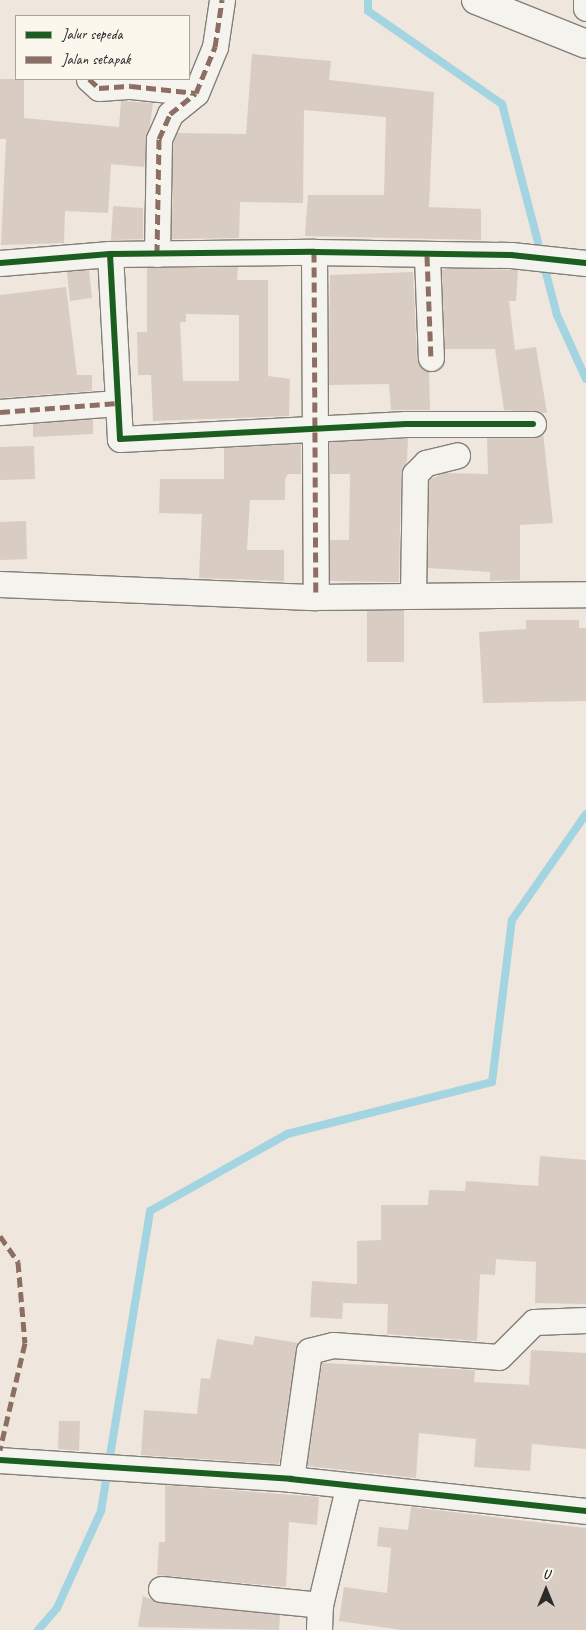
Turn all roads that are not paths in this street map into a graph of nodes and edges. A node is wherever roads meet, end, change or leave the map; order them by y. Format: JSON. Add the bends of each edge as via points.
{"nodes":[{"id":1,"x":222,"y":0,"type":"edge"},
{"id":2,"x":476,"y":0,"type":"edge"},
{"id":3,"x":586,"y":0,"type":"edge"},
{"id":4,"x":586,"y":8,"type":"edge"},
{"id":5,"x":586,"y":44,"type":"edge"},
{"id":6,"x":91,"y":80,"type":"edge"},
{"id":7,"x":196,"y":92,"type":"junction"},
{"id":8,"x":314,"y":252,"type":"junction"},
{"id":9,"x":110,"y":254,"type":"junction"},
{"id":10,"x":157,"y":254,"type":"junction"},
{"id":11,"x":427,"y":256,"type":"junction"},
{"id":12,"x":0,"y":263,"type":"edge"},
{"id":13,"x":586,"y":263,"type":"edge"},
{"id":14,"x":431,"y":358,"type":"dead end"},
{"id":15,"x":118,"y":402,"type":"junction"},
{"id":16,"x":0,"y":412,"type":"edge"},
{"id":17,"x":533,"y":424,"type":"dead end"},
{"id":18,"x":316,"y":430,"type":"junction"},
{"id":19,"x":457,"y":455,"type":"dead end"},
{"id":20,"x":0,"y":584,"type":"edge"},
{"id":21,"x":586,"y":594,"type":"edge"},
{"id":22,"x":413,"y":595,"type":"junction"},
{"id":23,"x":316,"y":597,"type":"junction"},
{"id":24,"x":586,"y":1320,"type":"edge"},
{"id":25,"x":0,"y":1460,"type":"edge"},
{"id":26,"x":291,"y":1479,"type":"junction"},
{"id":27,"x":348,"y":1488,"type":"junction"},
{"id":28,"x":586,"y":1511,"type":"edge"},
{"id":29,"x":161,"y":1589,"type":"dead end"},
{"id":30,"x":320,"y":1605,"type":"junction"},
{"id":31,"x":319,"y":1630,"type":"edge"}],
"edges":[{"from":1,"to":7,"type":"street","via":[[215,47]]},
{"from":2,"to":5,"type":"main road"},
{"from":3,"to":4,"type":"street"},
{"from":6,"to":7,"type":"street","via":[[99,88],[132,86]]},
{"from":7,"to":10,"type":"street","via":[[170,114],[159,140]]},
{"from":8,"to":10,"type":"street"},
{"from":8,"to":11,"type":"street"},
{"from":8,"to":18,"type":"street"},
{"from":9,"to":10,"type":"street"},
{"from":9,"to":12,"type":"street"},
{"from":9,"to":15,"type":"street"},
{"from":11,"to":13,"type":"street","via":[[511,255]]},
{"from":11,"to":14,"type":"street"},
{"from":15,"to":16,"type":"street"},
{"from":15,"to":18,"type":"street","via":[[120,439]]},
{"from":17,"to":18,"type":"street"},
{"from":18,"to":23,"type":"street"},
{"from":19,"to":22,"type":"street","via":[[426,463],[415,474]]},
{"from":20,"to":23,"type":"street"},
{"from":21,"to":22,"type":"street"},
{"from":22,"to":23,"type":"street"},
{"from":24,"to":26,"type":"street","via":[[534,1322],[499,1358],[333,1345],[309,1351]]},
{"from":25,"to":26,"type":"street"},
{"from":26,"to":27,"type":"street"},
{"from":27,"to":28,"type":"street"},
{"from":27,"to":30,"type":"street"},
{"from":29,"to":30,"type":"street"},
{"from":30,"to":31,"type":"street"}]}
